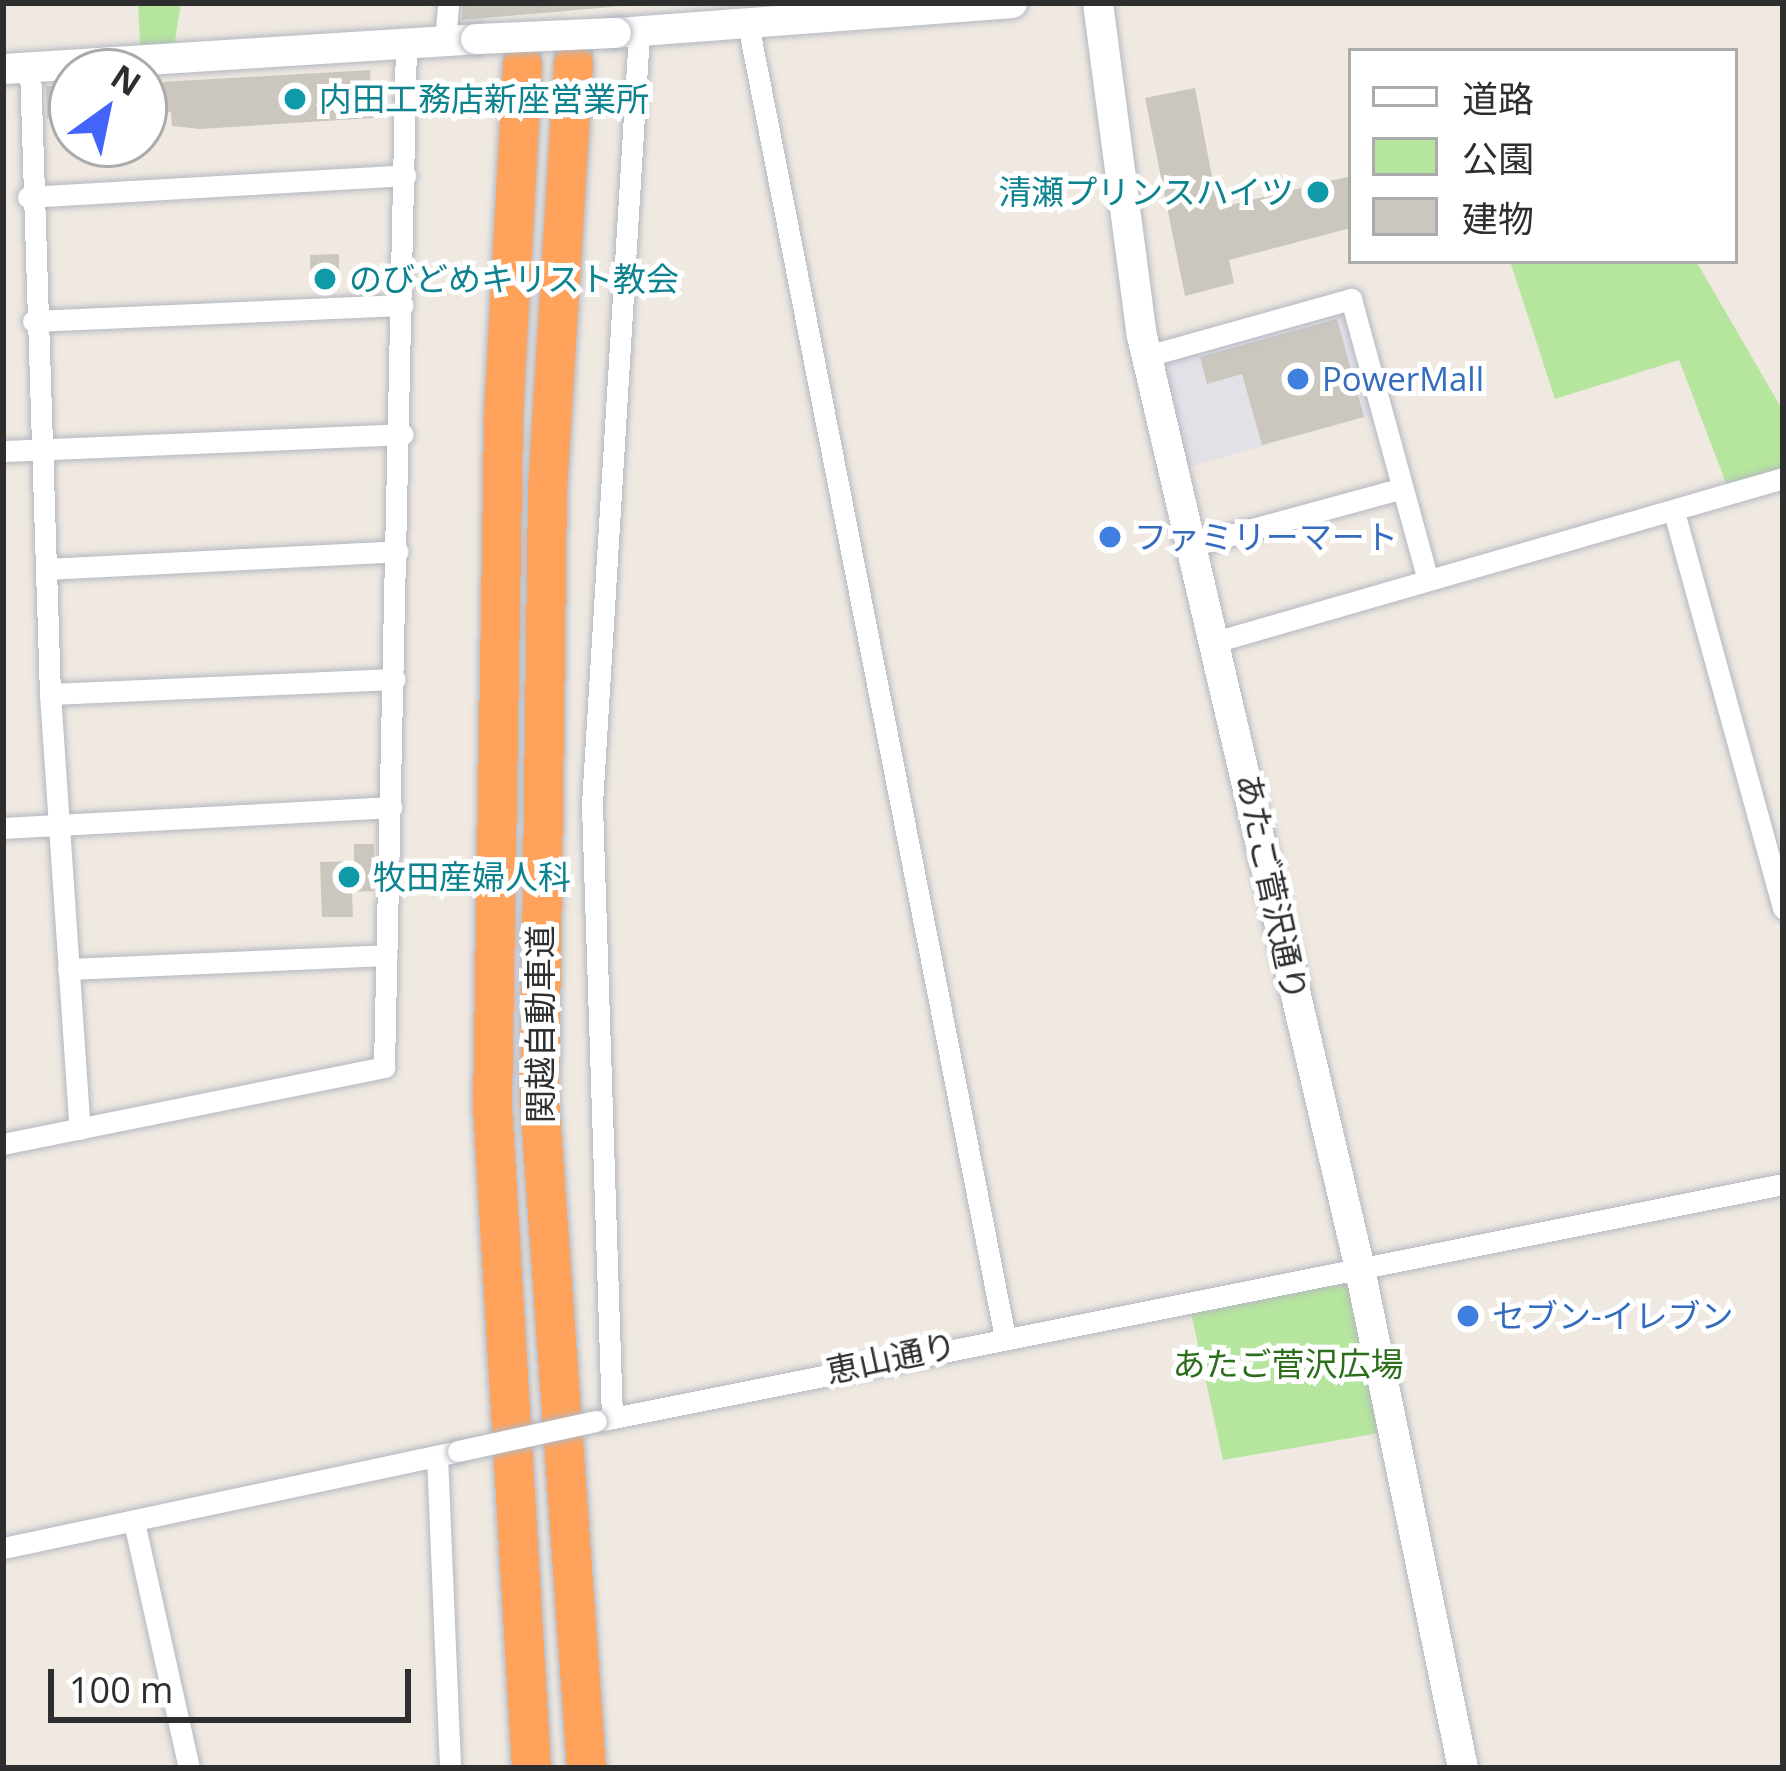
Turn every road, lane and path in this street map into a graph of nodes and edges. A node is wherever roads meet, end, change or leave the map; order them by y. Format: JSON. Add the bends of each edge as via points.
{"nodes":[{"id":1,"x":448,"y":3,"type":"edge"},
{"id":2,"x":1012,"y":3,"type":"edge"},
{"id":3,"x":1098,"y":3,"type":"edge"},
{"id":4,"x":748,"y":24,"type":"junction"},
{"id":5,"x":641,"y":26,"type":"edge"},
{"id":6,"x":445,"y":40,"type":"junction"},
{"id":7,"x":406,"y":43,"type":"junction"},
{"id":8,"x":573,"y":64,"type":"tunnel mouth"},
{"id":9,"x":522,"y":65,"type":"tunnel mouth"},
{"id":10,"x":16,"y":68,"type":"edge"},
{"id":11,"x":405,"y":175,"type":"junction"},
{"id":12,"x":28,"y":197,"type":"junction"},
{"id":13,"x":403,"y":305,"type":"junction"},
{"id":14,"x":33,"y":321,"type":"junction"},
{"id":15,"x":1147,"y":356,"type":"junction"},
{"id":16,"x":403,"y":434,"type":"junction"},
{"id":17,"x":39,"y":448,"type":"junction"},
{"id":18,"x":3,"y":451,"type":"edge"},
{"id":19,"x":1783,"y":478,"type":"edge"},
{"id":20,"x":1402,"y":488,"type":"junction"},
{"id":21,"x":1674,"y":512,"type":"junction"},
{"id":22,"x":1194,"y":545,"type":"junction"},
{"id":23,"x":398,"y":551,"type":"junction"},
{"id":24,"x":46,"y":569,"type":"junction"},
{"id":25,"x":1429,"y":580,"type":"junction"},
{"id":26,"x":1218,"y":641,"type":"junction"},
{"id":27,"x":394,"y":679,"type":"junction"},
{"id":28,"x":50,"y":694,"type":"junction"},
{"id":29,"x":391,"y":807,"type":"junction"},
{"id":30,"x":58,"y":825,"type":"junction"},
{"id":31,"x":3,"y":829,"type":"edge"},
{"id":32,"x":1783,"y":908,"type":"edge"},
{"id":33,"x":387,"y":956,"type":"junction"},
{"id":34,"x":68,"y":969,"type":"junction"},
{"id":35,"x":80,"y":1129,"type":"junction"},
{"id":36,"x":3,"y":1144,"type":"edge"},
{"id":37,"x":1783,"y":1184,"type":"edge"},
{"id":38,"x":1359,"y":1265,"type":"junction"},
{"id":39,"x":1004,"y":1333,"type":"junction"},
{"id":40,"x":604,"y":1419,"type":"junction"},
{"id":41,"x":448,"y":1454,"type":"junction"},
{"id":42,"x":134,"y":1522,"type":"junction"},
{"id":43,"x":3,"y":1548,"type":"edge"},
{"id":44,"x":189,"y":1768,"type":"edge"},
{"id":45,"x":450,"y":1768,"type":"edge"},
{"id":46,"x":531,"y":1768,"type":"edge"},
{"id":47,"x":586,"y":1768,"type":"edge"},
{"id":48,"x":1462,"y":1768,"type":"edge"}],
"edges":[{"from":1,"to":6,"type":"street"},
{"from":2,"to":4,"type":"street"},
{"from":3,"to":15,"type":"street","name":"あたご菅沢通り"},
{"from":4,"to":5,"type":"street"},
{"from":4,"to":39,"type":"street"},
{"from":5,"to":6,"type":"street","bridge":true},
{"from":5,"to":40,"type":"street","via":[[592,804]]},
{"from":6,"to":7,"type":"street"},
{"from":7,"to":10,"type":"street"},
{"from":7,"to":11,"type":"street"},
{"from":8,"to":47,"type":"highway","name":"関越自動車道","via":[[547,491],[539,1099]]},
{"from":9,"to":46,"type":"highway","name":"関越自動車道","via":[[492,1061],[500,1354]]},
{"from":10,"to":12,"type":"street"},
{"from":11,"to":12,"type":"street"},
{"from":11,"to":13,"type":"street"},
{"from":12,"to":14,"type":"street"},
{"from":13,"to":14,"type":"street"},
{"from":13,"to":16,"type":"street"},
{"from":14,"to":17,"type":"street"},
{"from":15,"to":20,"type":"street","via":[[1351,298]]},
{"from":15,"to":22,"type":"street","name":"あたご菅沢通り"},
{"from":16,"to":17,"type":"street"},
{"from":16,"to":23,"type":"street"},
{"from":17,"to":18,"type":"street"},
{"from":17,"to":24,"type":"street"},
{"from":19,"to":21,"type":"street"},
{"from":20,"to":22,"type":"street"},
{"from":20,"to":25,"type":"street"},
{"from":21,"to":25,"type":"street"},
{"from":21,"to":32,"type":"street"},
{"from":22,"to":26,"type":"street","name":"あたご菅沢通り"},
{"from":23,"to":24,"type":"street"},
{"from":23,"to":27,"type":"street"},
{"from":24,"to":28,"type":"street"},
{"from":25,"to":26,"type":"street"},
{"from":26,"to":38,"type":"street","name":"あたご菅沢通り"},
{"from":27,"to":28,"type":"street"},
{"from":27,"to":29,"type":"street"},
{"from":28,"to":30,"type":"street"},
{"from":29,"to":30,"type":"street"},
{"from":29,"to":33,"type":"street"},
{"from":30,"to":31,"type":"street"},
{"from":30,"to":34,"type":"street"},
{"from":33,"to":34,"type":"street"},
{"from":33,"to":35,"type":"street","via":[[384,1067]]},
{"from":34,"to":35,"type":"street"},
{"from":35,"to":36,"type":"street"},
{"from":37,"to":38,"type":"street","name":"恵山通り"},
{"from":38,"to":39,"type":"street","name":"恵山通り"},
{"from":38,"to":48,"type":"street","name":"あたご菅沢通り"},
{"from":39,"to":40,"type":"street","name":"恵山通り"},
{"from":40,"to":41,"type":"street","name":"恵山通り","bridge":true},
{"from":41,"to":42,"type":"street","name":"恵山通り"},
{"from":41,"to":45,"type":"street"},
{"from":42,"to":43,"type":"street","name":"恵山通り"},
{"from":42,"to":44,"type":"street"}]}
